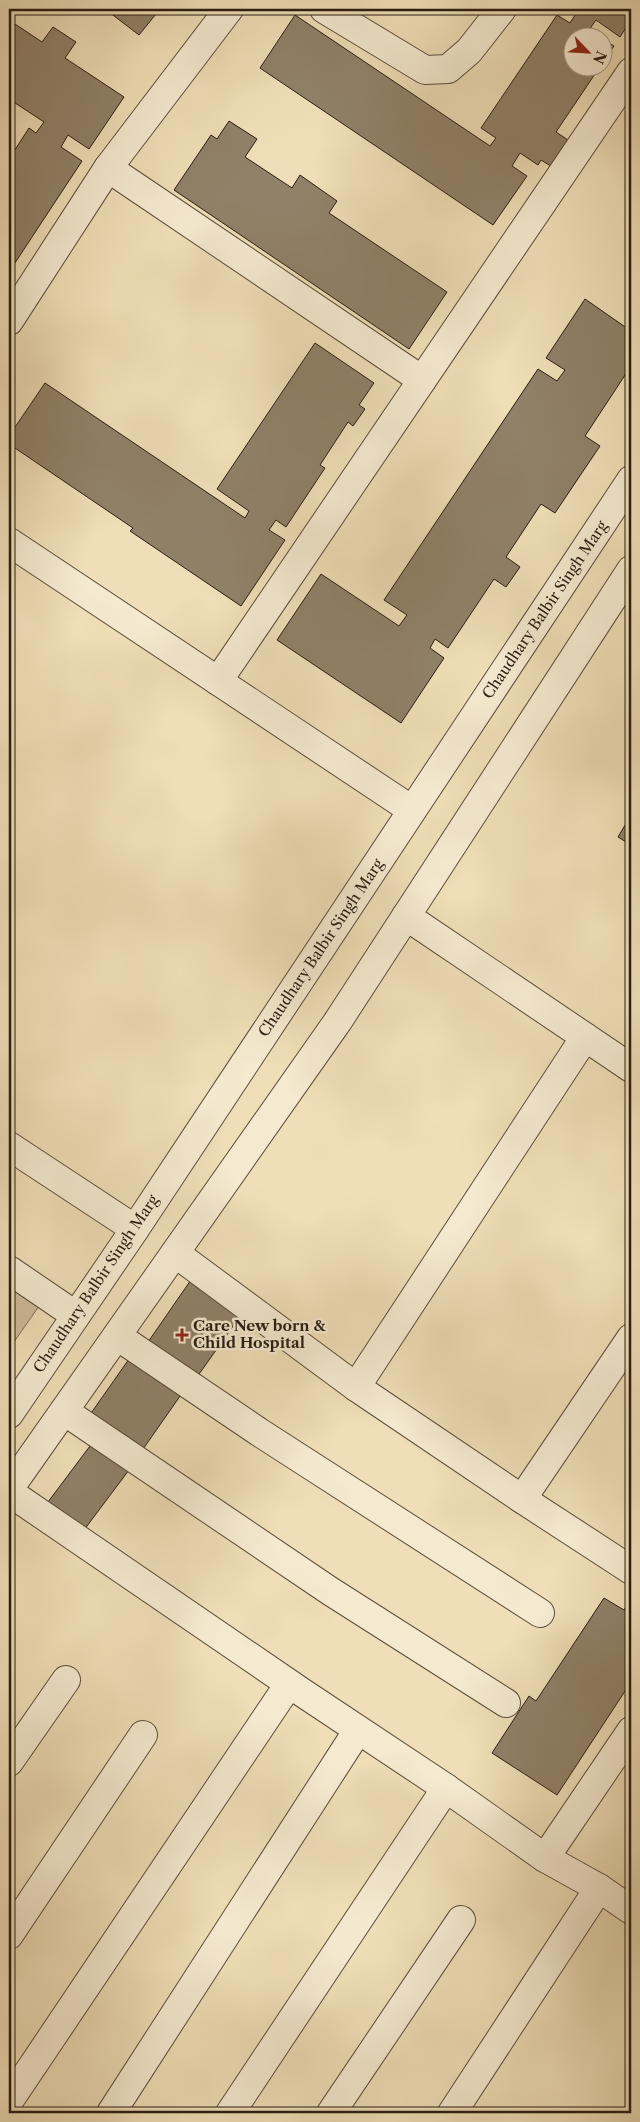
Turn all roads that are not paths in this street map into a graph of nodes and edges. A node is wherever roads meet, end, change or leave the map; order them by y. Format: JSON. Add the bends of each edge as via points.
{"nodes":[{"id":1,"x":228,"y":9,"type":"edge"},
{"id":2,"x":324,"y":9,"type":"edge"},
{"id":3,"x":502,"y":9,"type":"edge"},
{"id":4,"x":631,"y":72,"type":"edge"},
{"id":5,"x":108,"y":168,"type":"junction"},
{"id":6,"x":9,"y":321,"type":"edge"},
{"id":7,"x":422,"y":380,"type":"junction"},
{"id":8,"x":631,"y":480,"type":"edge"},
{"id":9,"x":9,"y":542,"type":"edge"},
{"id":10,"x":631,"y":570,"type":"edge"},
{"id":11,"x":218,"y":681,"type":"junction"},
{"id":12,"x":412,"y":810,"type":"junction"},
{"id":13,"x":406,"y":916,"type":"junction"},
{"id":14,"x":585,"y":1037,"type":"junction"},
{"id":15,"x":631,"y":1068,"type":"edge"},
{"id":16,"x":9,"y":1146,"type":"edge"},
{"id":17,"x":134,"y":1229,"type":"junction"},
{"id":18,"x":175,"y":1253,"type":"junction"},
{"id":19,"x":9,"y":1270,"type":"edge"},
{"id":20,"x":75,"y":1315,"type":"junction"},
{"id":21,"x":117,"y":1336,"type":"junction"},
{"id":22,"x":631,"y":1338,"type":"edge"},
{"id":23,"x":356,"y":1387,"type":"junction"},
{"id":24,"x":64,"y":1411,"type":"junction"},
{"id":25,"x":9,"y":1414,"type":"edge"},
{"id":26,"x":9,"y":1490,"type":"edge"},
{"id":27,"x":522,"y":1499,"type":"junction"},
{"id":28,"x":631,"y":1570,"type":"edge"},
{"id":29,"x":540,"y":1613,"type":"dead end"},
{"id":30,"x":66,"y":1680,"type":"dead end"},
{"id":31,"x":289,"y":1684,"type":"junction"},
{"id":32,"x":506,"y":1703,"type":"dead end"},
{"id":33,"x":358,"y":1730,"type":"junction"},
{"id":34,"x":631,"y":1731,"type":"edge"},
{"id":35,"x":143,"y":1735,"type":"dead end"},
{"id":36,"x":9,"y":1762,"type":"edge"},
{"id":37,"x":446,"y":1788,"type":"junction"},
{"id":38,"x":546,"y":1858,"type":"junction"},
{"id":39,"x":599,"y":1888,"type":"junction"},
{"id":40,"x":631,"y":1910,"type":"edge"},
{"id":41,"x":461,"y":1920,"type":"dead end"},
{"id":42,"x":9,"y":1935,"type":"edge"},
{"id":43,"x":9,"y":2100,"type":"edge"},
{"id":44,"x":111,"y":2113,"type":"edge"},
{"id":45,"x":230,"y":2113,"type":"edge"},
{"id":46,"x":331,"y":2113,"type":"edge"},
{"id":47,"x":452,"y":2113,"type":"edge"}],
"edges":[{"from":1,"to":5,"type":"street"},
{"from":2,"to":3,"type":"street","via":[[425,70],[448,69],[469,51]]},
{"from":4,"to":7,"type":"street"},
{"from":5,"to":6,"type":"street"},
{"from":5,"to":7,"type":"street"},
{"from":7,"to":11,"type":"street"},
{"from":8,"to":12,"type":"street","name":"Chaudhary Balbir Singh Marg"},
{"from":9,"to":11,"type":"street"},
{"from":10,"to":13,"type":"street"},
{"from":11,"to":12,"type":"street"},
{"from":12,"to":17,"type":"street","name":"Chaudhary Balbir Singh Marg"},
{"from":13,"to":14,"type":"street"},
{"from":13,"to":18,"type":"street","via":[[338,1022]]},
{"from":14,"to":15,"type":"street"},
{"from":14,"to":23,"type":"street"},
{"from":16,"to":17,"type":"street"},
{"from":17,"to":20,"type":"street","name":"Chaudhary Balbir Singh Marg"},
{"from":18,"to":21,"type":"street"},
{"from":18,"to":23,"type":"street"},
{"from":19,"to":20,"type":"street"},
{"from":20,"to":25,"type":"street","name":"Chaudhary Balbir Singh Marg"},
{"from":21,"to":24,"type":"street"},
{"from":21,"to":29,"type":"street","via":[[259,1432]]},
{"from":22,"to":27,"type":"street"},
{"from":23,"to":27,"type":"street"},
{"from":24,"to":26,"type":"street"},
{"from":24,"to":32,"type":"street","via":[[330,1591]]},
{"from":26,"to":31,"type":"street"},
{"from":27,"to":28,"type":"street"},
{"from":30,"to":36,"type":"street"},
{"from":31,"to":33,"type":"street"},
{"from":31,"to":43,"type":"street"},
{"from":33,"to":37,"type":"street"},
{"from":33,"to":44,"type":"street"},
{"from":34,"to":38,"type":"street"},
{"from":35,"to":42,"type":"street"},
{"from":37,"to":38,"type":"street"},
{"from":37,"to":45,"type":"street"},
{"from":38,"to":39,"type":"street"},
{"from":39,"to":40,"type":"street"},
{"from":39,"to":47,"type":"street"},
{"from":41,"to":46,"type":"street"}]}
